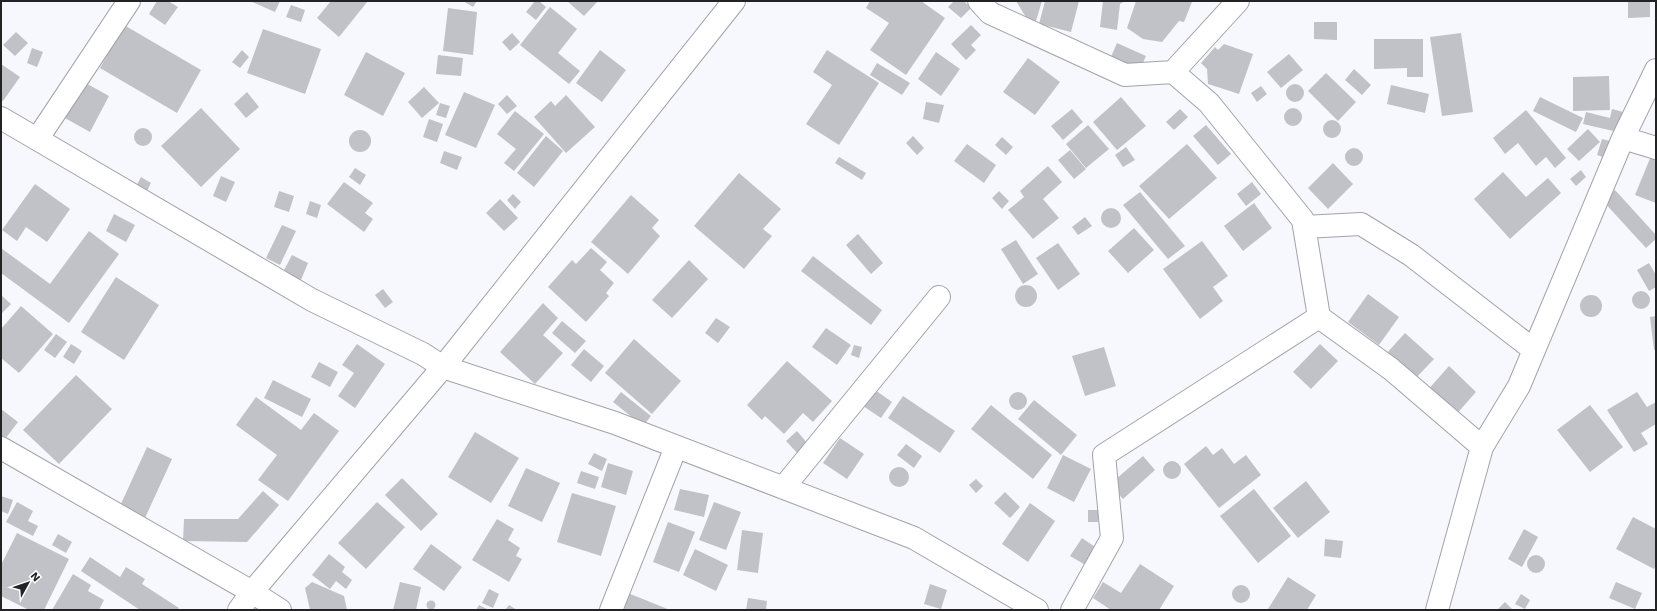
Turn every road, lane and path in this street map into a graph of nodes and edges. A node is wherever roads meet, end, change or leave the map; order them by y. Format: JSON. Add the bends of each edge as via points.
{"nodes":[{"id":1,"x":129,"y":1,"type":"edge"},
{"id":2,"x":734,"y":1,"type":"edge"},
{"id":3,"x":979,"y":1,"type":"edge"},
{"id":4,"x":1238,"y":1,"type":"edge"},
{"id":5,"x":1656,"y":70,"type":"edge"},
{"id":6,"x":1173,"y":72,"type":"junction"},
{"id":7,"x":1,"y":118,"type":"edge"},
{"id":8,"x":38,"y":138,"type":"junction"},
{"id":9,"x":1623,"y":138,"type":"junction"},
{"id":10,"x":1656,"y":148,"type":"edge"},
{"id":11,"x":1304,"y":226,"type":"junction"},
{"id":12,"x":939,"y":297,"type":"dead end"},
{"id":13,"x":1319,"y":316,"type":"junction"},
{"id":14,"x":1534,"y":350,"type":"junction"},
{"id":15,"x":443,"y":367,"type":"junction"},
{"id":16,"x":676,"y":447,"type":"junction"},
{"id":17,"x":1482,"y":447,"type":"junction"},
{"id":18,"x":1,"y":448,"type":"edge"},
{"id":19,"x":783,"y":488,"type":"junction"},
{"id":20,"x":252,"y":592,"type":"junction"},
{"id":21,"x":239,"y":610,"type":"edge"},
{"id":22,"x":266,"y":610,"type":"edge"},
{"id":23,"x":280,"y":610,"type":"edge"},
{"id":24,"x":611,"y":610,"type":"edge"},
{"id":25,"x":1037,"y":610,"type":"edge"},
{"id":26,"x":1072,"y":610,"type":"edge"},
{"id":27,"x":1436,"y":610,"type":"edge"}],
"edges":[{"from":1,"to":8,"type":"street"},
{"from":2,"to":15,"type":"street"},
{"from":3,"to":6,"type":"street","via":[[990,13],[1126,74]]},
{"from":4,"to":6,"type":"street"},
{"from":5,"to":9,"type":"street"},
{"from":6,"to":11,"type":"street","via":[[1209,103],[1303,220]]},
{"from":7,"to":8,"type":"street"},
{"from":8,"to":15,"type":"street","via":[[312,300],[423,354]]},
{"from":9,"to":10,"type":"street"},
{"from":9,"to":14,"type":"street"},
{"from":11,"to":13,"type":"street"},
{"from":11,"to":14,"type":"street","via":[[1361,224],[1411,254]]},
{"from":12,"to":19,"type":"street"},
{"from":13,"to":17,"type":"street","via":[[1391,369]]},
{"from":13,"to":26,"type":"street","via":[[1104,455],[1112,538]]},
{"from":14,"to":17,"type":"street","via":[[1519,386]]},
{"from":15,"to":16,"type":"street","via":[[615,423]]},
{"from":15,"to":20,"type":"street"},
{"from":16,"to":19,"type":"street"},
{"from":16,"to":24,"type":"street"},
{"from":17,"to":27,"type":"street"},
{"from":18,"to":20,"type":"street"},
{"from":19,"to":25,"type":"street","via":[[914,538]]},
{"from":20,"to":21,"type":"street"},
{"from":20,"to":22,"type":"street"},
{"from":20,"to":23,"type":"street"}]}
